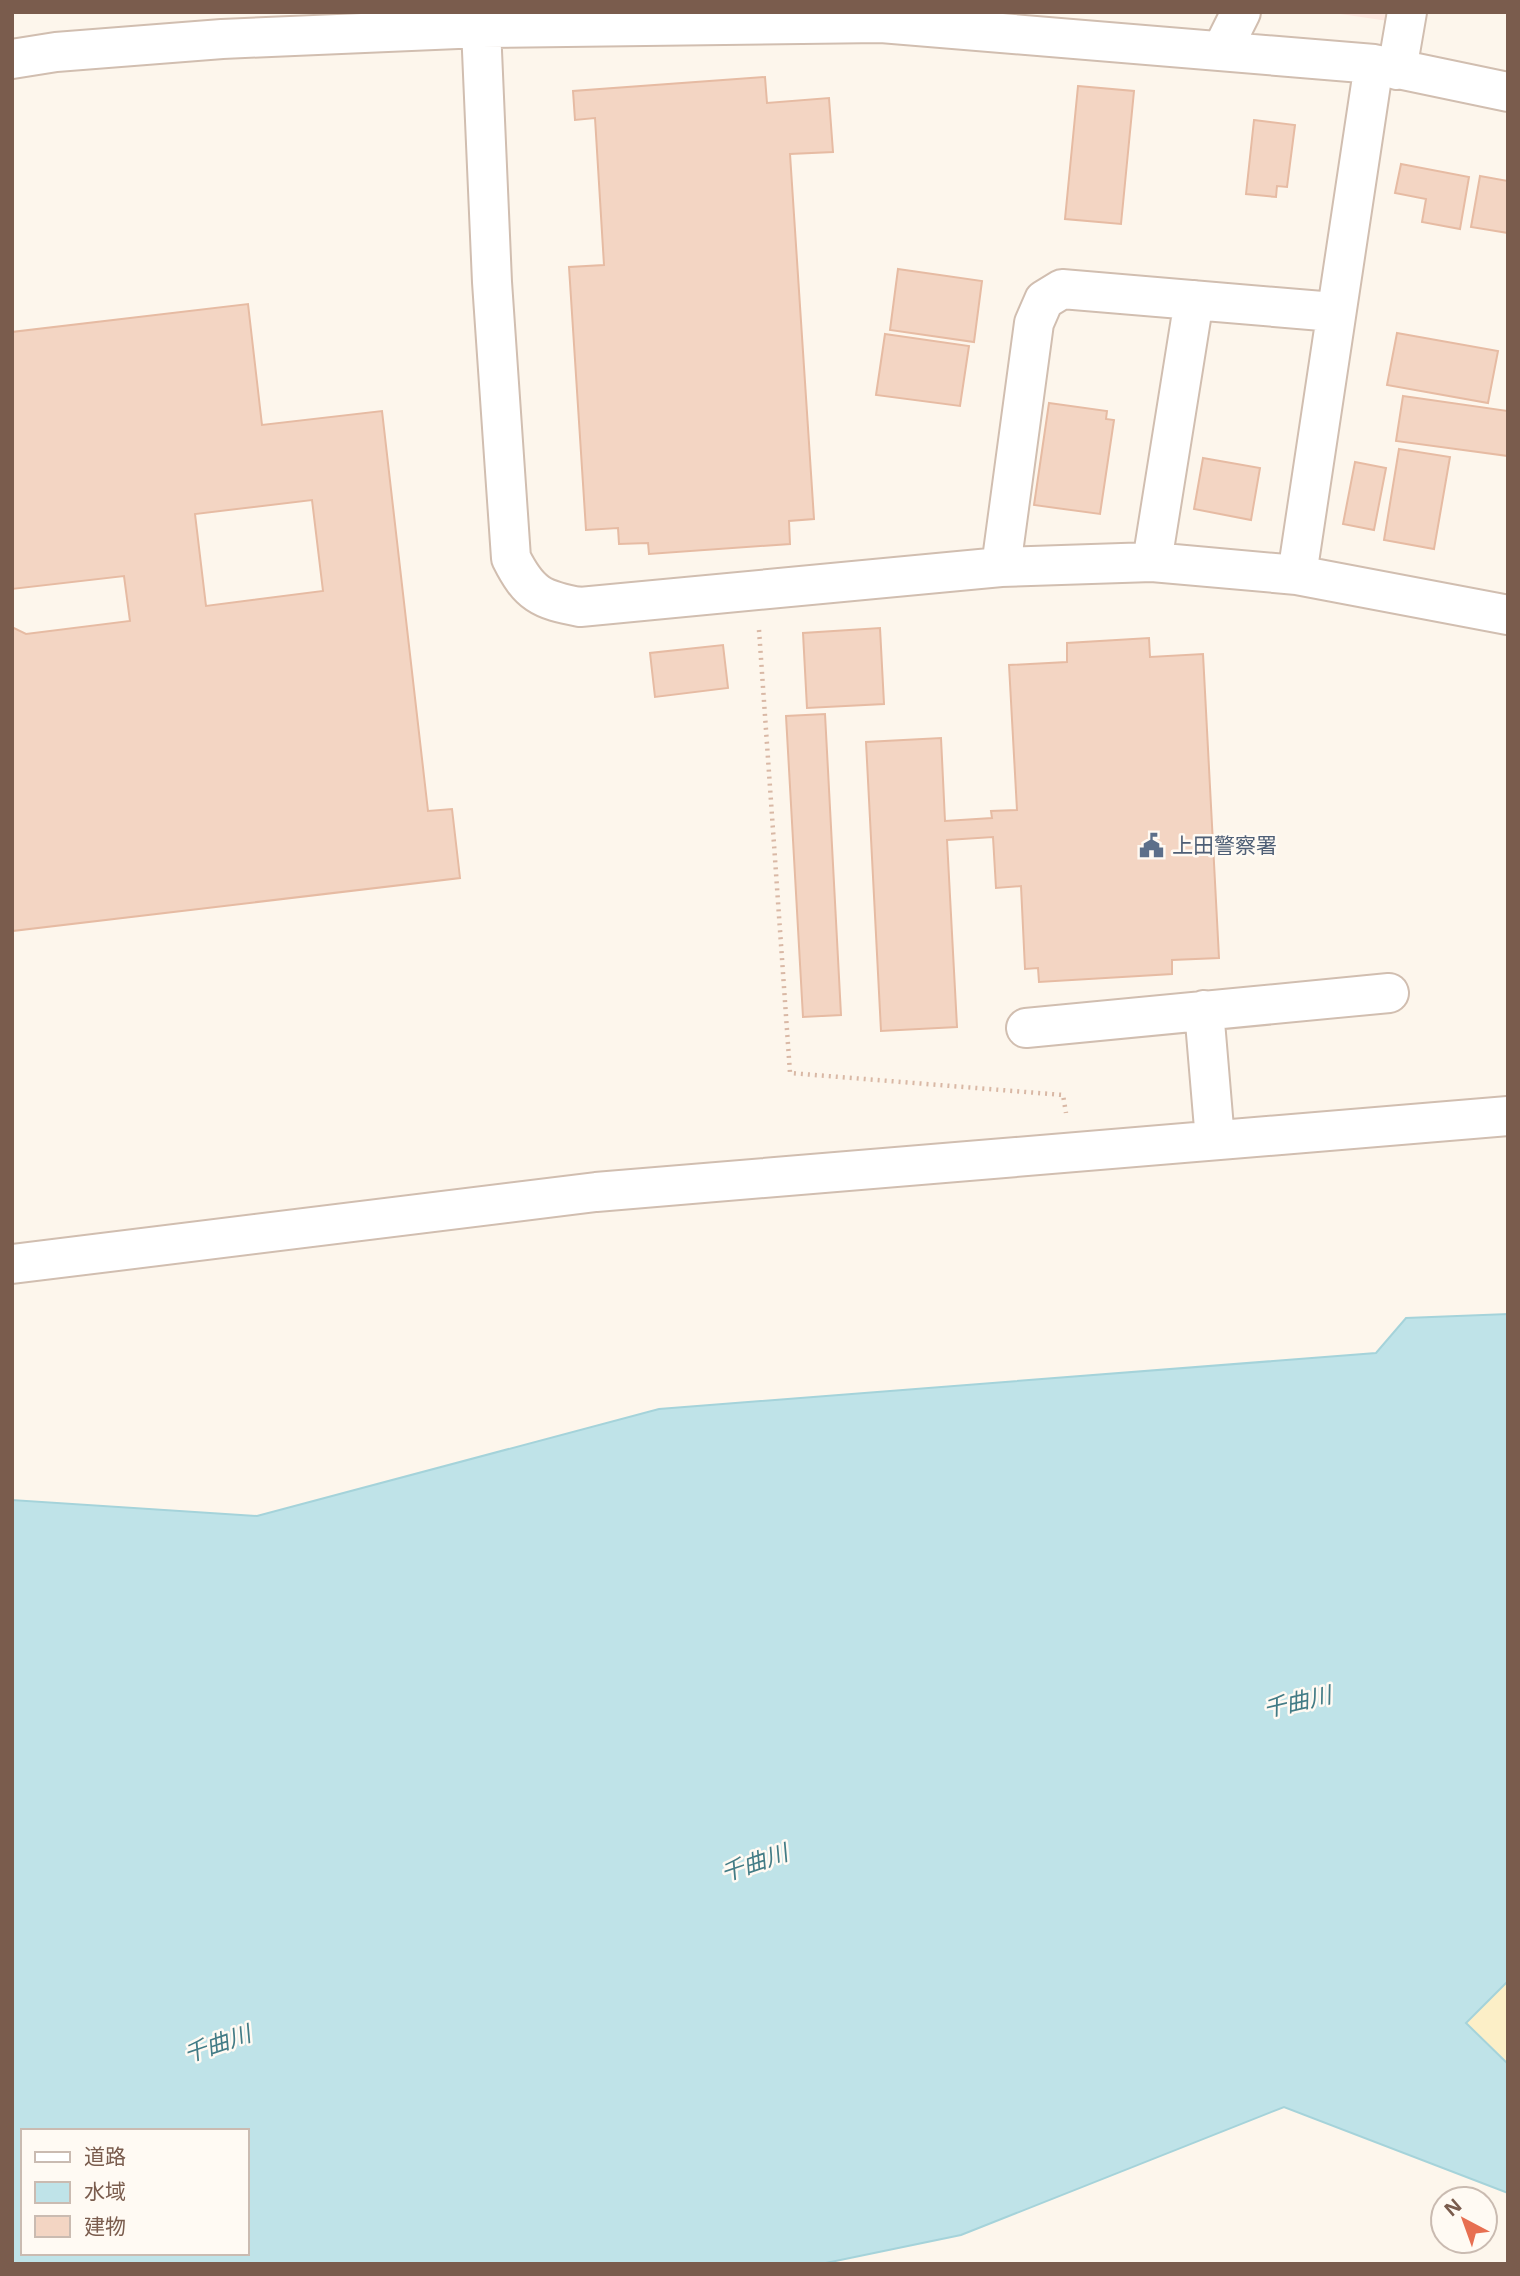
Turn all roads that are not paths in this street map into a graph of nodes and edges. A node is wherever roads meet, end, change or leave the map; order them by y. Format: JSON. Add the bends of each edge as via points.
{"nodes":[{"id":1,"x":1241,"y":12,"type":"edge"},
{"id":2,"x":1407,"y":12,"type":"edge"},
{"id":3,"x":481,"y":28,"type":"junction"},
{"id":4,"x":1222,"y":50,"type":"junction"},
{"id":5,"x":12,"y":59,"type":"edge"},
{"id":6,"x":1385,"y":67,"type":"junction"},
{"id":7,"x":1508,"y":92,"type":"edge"},
{"id":8,"x":1194,"y":300,"type":"junction"},
{"id":9,"x":1334,"y":312,"type":"junction"},
{"id":10,"x":1152,"y":562,"type":"junction"},
{"id":11,"x":1001,"y":567,"type":"junction"},
{"id":12,"x":1297,"y":575,"type":"junction"},
{"id":13,"x":1508,"y":615,"type":"edge"},
{"id":14,"x":1389,"y":993,"type":"dead end"},
{"id":15,"x":1204,"y":1010,"type":"junction"},
{"id":16,"x":1026,"y":1028,"type":"dead end"},
{"id":17,"x":1508,"y":1116,"type":"edge"},
{"id":18,"x":1215,"y":1140,"type":"junction"},
{"id":19,"x":12,"y":1264,"type":"edge"}],
"edges":[{"from":1,"to":4,"type":"street"},
{"from":2,"to":6,"type":"street"},
{"from":3,"to":4,"type":"street","via":[[881,23]]},
{"from":3,"to":5,"type":"street","via":[[222,39]]},
{"from":3,"to":11,"type":"street","via":[[511,558],[538,597],[580,607]]},
{"from":4,"to":6,"type":"street"},
{"from":6,"to":7,"type":"street"},
{"from":6,"to":9,"type":"street"},
{"from":8,"to":9,"type":"street"},
{"from":8,"to":10,"type":"street"},
{"from":8,"to":11,"type":"street","via":[[1062,289],[1044,300],[1034,323]]},
{"from":9,"to":12,"type":"street"},
{"from":10,"to":11,"type":"street"},
{"from":10,"to":12,"type":"street"},
{"from":12,"to":13,"type":"street"},
{"from":14,"to":15,"type":"street"},
{"from":15,"to":16,"type":"street"},
{"from":15,"to":18,"type":"street"},
{"from":17,"to":18,"type":"street"},
{"from":18,"to":19,"type":"street","via":[[596,1192]]}]}
